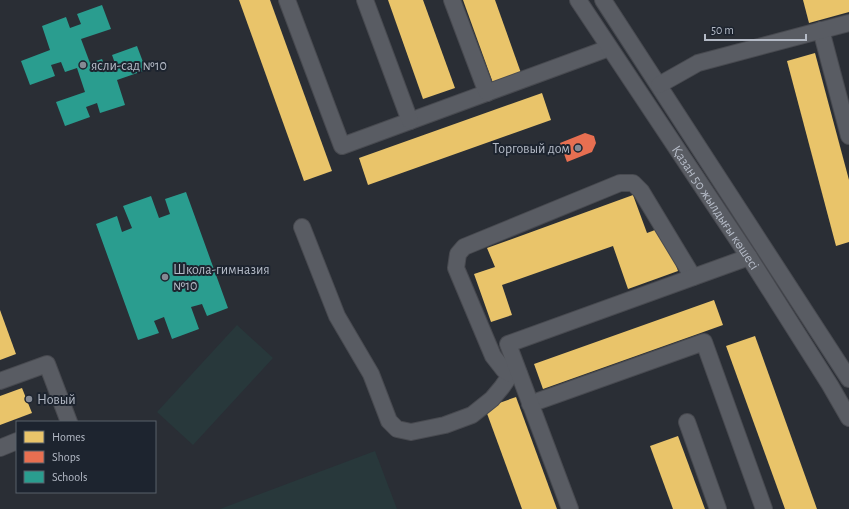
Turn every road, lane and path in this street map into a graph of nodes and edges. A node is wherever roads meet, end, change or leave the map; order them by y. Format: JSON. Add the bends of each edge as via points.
{"nodes":[{"id":1,"x":287,"y":0,"type":"edge"},
{"id":2,"x":365,"y":0,"type":"edge"},
{"id":3,"x":452,"y":0,"type":"edge"},
{"id":4,"x":578,"y":0,"type":"edge"},
{"id":5,"x":603,"y":0,"type":"edge"},
{"id":6,"x":849,"y":23,"type":"edge"},
{"id":7,"x":821,"y":30,"type":"junction"},
{"id":8,"x":609,"y":48,"type":"junction"},
{"id":9,"x":659,"y":85,"type":"junction"},
{"id":10,"x":487,"y":93,"type":"junction"},
{"id":11,"x":410,"y":121,"type":"junction"},
{"id":12,"x":849,"y":136,"type":"edge"},
{"id":13,"x":302,"y":227,"type":"dead end"},
{"id":14,"x":749,"y":257,"type":"junction"},
{"id":15,"x":693,"y":277,"type":"junction"},
{"id":16,"x":794,"y":294,"type":"junction"},
{"id":17,"x":778,"y":304,"type":"junction"},
{"id":18,"x":515,"y":374,"type":"junction"},
{"id":19,"x":849,"y":379,"type":"edge"},
{"id":20,"x":0,"y":381,"type":"edge"},
{"id":21,"x":530,"y":404,"type":"junction"},
{"id":22,"x":849,"y":418,"type":"edge"},
{"id":23,"x":69,"y":421,"type":"edge"},
{"id":24,"x":687,"y":422,"type":"dead end"},
{"id":25,"x":16,"y":441,"type":"edge"},
{"id":26,"x":0,"y":448,"type":"edge"},
{"id":27,"x":570,"y":509,"type":"edge"},
{"id":28,"x":718,"y":509,"type":"edge"},
{"id":29,"x":764,"y":509,"type":"edge"}],
"edges":[{"from":1,"to":11,"type":"street","via":[[342,146]]},
{"from":2,"to":11,"type":"street"},
{"from":3,"to":10,"type":"street"},
{"from":4,"to":8,"type":"street","name":"Қазан 50 жылдығы көшесі"},
{"from":5,"to":9,"type":"street","name":"Қазан 50 жылдығы көшесі"},
{"from":6,"to":7,"type":"street"},
{"from":7,"to":9,"type":"street","via":[[698,63]]},
{"from":7,"to":12,"type":"street"},
{"from":8,"to":10,"type":"street"},
{"from":8,"to":14,"type":"street","name":"Қазан 50 жылдығы көшесі"},
{"from":9,"to":16,"type":"street","name":"Қазан 50 жылдығы көшесі"},
{"from":10,"to":11,"type":"street"},
{"from":13,"to":18,"type":"street","via":[[337,316],[371,374],[389,422],[397,429],[411,432],[445,425],[472,415],[492,399]]},
{"from":14,"to":15,"type":"street"},
{"from":14,"to":17,"type":"street","name":"Қазан 50 жылдығы көшесі"},
{"from":15,"to":18,"type":"street","via":[[508,344]]},
{"from":15,"to":18,"type":"street","via":[[641,191],[632,183],[620,183],[464,247],[458,254],[456,268],[493,356],[504,370]]},
{"from":16,"to":17,"type":"street"},
{"from":16,"to":19,"type":"street","name":"Қазан 50 жылдығы көшесі"},
{"from":17,"to":22,"type":"street","name":"Қазан 50 жылдығы көшесі"},
{"from":18,"to":21,"type":"street"},
{"from":20,"to":23,"type":"street","via":[[47,364]]},
{"from":21,"to":27,"type":"street"},
{"from":21,"to":29,"type":"street","via":[[704,342]]},
{"from":24,"to":28,"type":"street"},
{"from":25,"to":26,"type":"street"}]}
